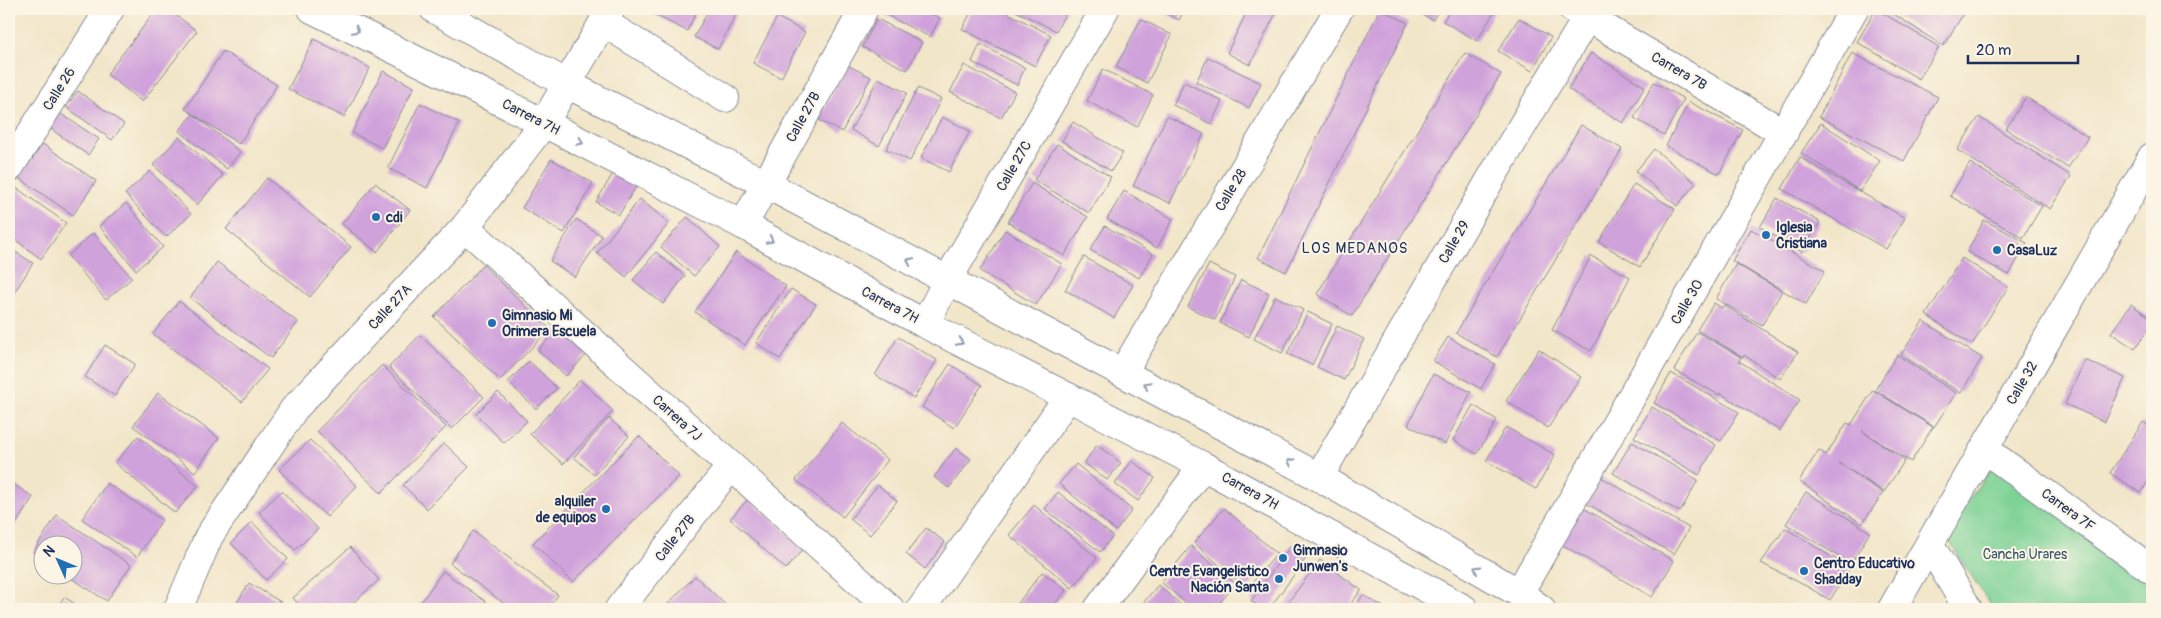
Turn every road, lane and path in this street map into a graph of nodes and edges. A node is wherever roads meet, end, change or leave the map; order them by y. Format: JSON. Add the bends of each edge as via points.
{"nodes":[{"id":1,"x":110,"y":9,"type":"edge"},
{"id":2,"x":312,"y":9,"type":"edge"},
{"id":3,"x":434,"y":9,"type":"edge"},
{"id":4,"x":864,"y":9,"type":"edge"},
{"id":5,"x":1105,"y":9,"type":"edge"},
{"id":6,"x":1340,"y":9,"type":"edge"},
{"id":7,"x":1854,"y":9,"type":"edge"},
{"id":8,"x":1584,"y":12,"type":"edge"},
{"id":9,"x":607,"y":16,"type":"edge"},
{"id":10,"x":567,"y":84,"type":"junction"},
{"id":11,"x":726,"y":98,"type":"dead end"},
{"id":12,"x":544,"y":124,"type":"junction"},
{"id":13,"x":1784,"y":133,"type":"junction"},
{"id":14,"x":2152,"y":157,"type":"edge"},
{"id":15,"x":9,"y":168,"type":"edge"},
{"id":16,"x":766,"y":184,"type":"junction"},
{"id":17,"x":743,"y":225,"type":"junction"},
{"id":18,"x":465,"y":227,"type":"junction"},
{"id":19,"x":947,"y":281,"type":"junction"},
{"id":20,"x":925,"y":324,"type":"junction"},
{"id":21,"x":1123,"y":372,"type":"junction"},
{"id":22,"x":1068,"y":397,"type":"junction"},
{"id":23,"x":1984,"y":449,"type":"junction"},
{"id":24,"x":731,"y":466,"type":"junction"},
{"id":25,"x":1203,"y":466,"type":"junction"},
{"id":26,"x":1319,"y":477,"type":"junction"},
{"id":27,"x":1930,"y":545,"type":"junction"},
{"id":28,"x":2152,"y":570,"type":"edge"},
{"id":29,"x":1519,"y":594,"type":"junction"},
{"id":30,"x":178,"y":609,"type":"edge"},
{"id":31,"x":619,"y":609,"type":"edge"},
{"id":32,"x":890,"y":609,"type":"edge"},
{"id":33,"x":921,"y":609,"type":"edge"},
{"id":34,"x":1098,"y":609,"type":"edge"},
{"id":35,"x":1464,"y":609,"type":"edge"},
{"id":36,"x":1540,"y":609,"type":"edge"},
{"id":37,"x":1892,"y":609,"type":"edge"},
{"id":38,"x":1968,"y":609,"type":"edge"}],
"edges":[{"from":1,"to":15,"type":"street","name":"Calle 26"},
{"from":2,"to":12,"type":"street","name":"Carrera 7H","one_way":true},
{"from":3,"to":10,"type":"street"},
{"from":4,"to":16,"type":"street","name":"Calle 27B"},
{"from":5,"to":19,"type":"street","name":"Calle 27C"},
{"from":6,"to":21,"type":"street","name":"Calle 28"},
{"from":7,"to":13,"type":"street","name":"Calle 30"},
{"from":8,"to":13,"type":"street","name":"Carrera 7B"},
{"from":8,"to":26,"type":"street","name":"Calle 29"},
{"from":9,"to":10,"type":"street","name":"Calle 27A"},
{"from":9,"to":11,"type":"street"},
{"from":10,"to":12,"type":"street","name":"Calle 27A"},
{"from":10,"to":16,"type":"street"},
{"from":12,"to":17,"type":"street","name":"Carrera 7H","one_way":true},
{"from":12,"to":18,"type":"street","name":"Calle 27A"},
{"from":13,"to":29,"type":"street","name":"Calle 30"},
{"from":14,"to":23,"type":"street","name":"Calle 32"},
{"from":16,"to":17,"type":"street","name":"Calle 27B"},
{"from":19,"to":16,"type":"street","one_way":true},
{"from":17,"to":20,"type":"street","name":"Carrera 7H","one_way":true},
{"from":18,"to":24,"type":"street","name":"Carrera 7J"},
{"from":18,"to":30,"type":"street","name":"Calle 27A","via":[[294,409],[208,536]]},
{"from":19,"to":20,"type":"street","name":"Calle 27C"},
{"from":19,"to":21,"type":"street"},
{"from":20,"to":22,"type":"street","name":"Carrera 7H","one_way":true},
{"from":26,"to":21,"type":"street","one_way":true},
{"from":22,"to":25,"type":"street","name":"Carrera 7H"},
{"from":22,"to":33,"type":"street"},
{"from":23,"to":27,"type":"street","name":"Calle 32"},
{"from":23,"to":28,"type":"street","name":"Carrera 7F"},
{"from":24,"to":31,"type":"street","name":"Calle 27B"},
{"from":24,"to":32,"type":"street","name":"Carrera 7J"},
{"from":25,"to":34,"type":"street"},
{"from":25,"to":35,"type":"street","name":"Carrera 7H"},
{"from":29,"to":26,"type":"street","one_way":true},
{"from":27,"to":37,"type":"street","name":"Calle 32"},
{"from":27,"to":38,"type":"street"},
{"from":29,"to":36,"type":"street"}]}
